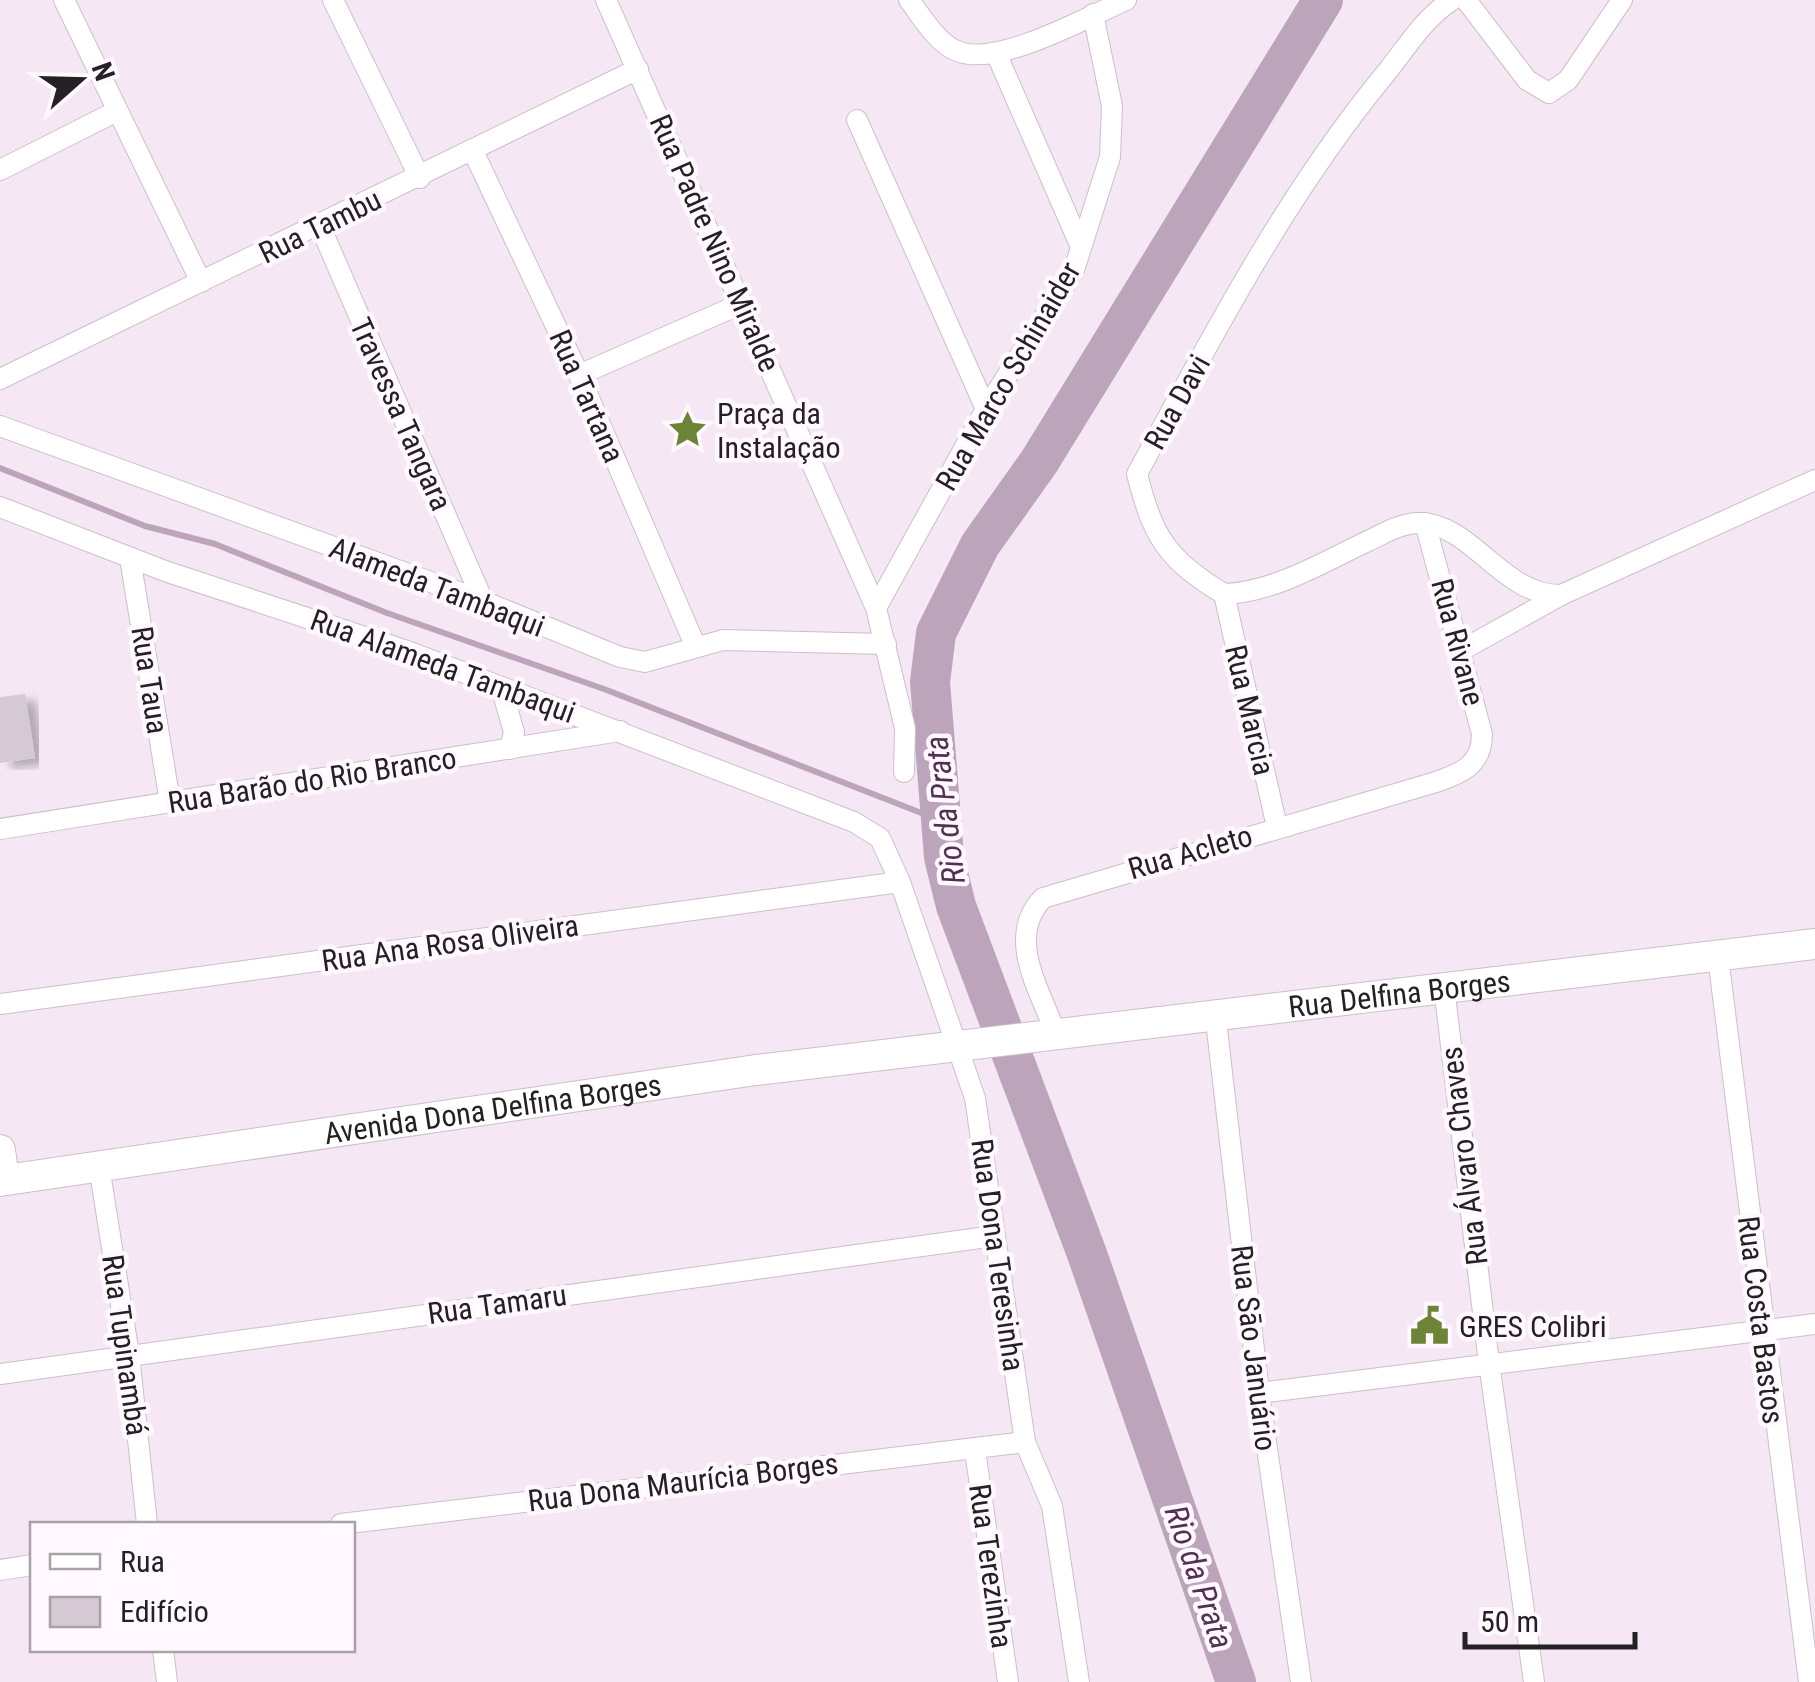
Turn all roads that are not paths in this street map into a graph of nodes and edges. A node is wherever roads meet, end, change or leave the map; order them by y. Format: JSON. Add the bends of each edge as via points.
{"nodes":[{"id":1,"x":64,"y":0,"type":"edge"},
{"id":2,"x":333,"y":0,"type":"edge"},
{"id":3,"x":606,"y":0,"type":"edge"},
{"id":4,"x":909,"y":0,"type":"edge"},
{"id":5,"x":1126,"y":0,"type":"edge"},
{"id":6,"x":1452,"y":0,"type":"edge"},
{"id":7,"x":1466,"y":0,"type":"edge"},
{"id":8,"x":1622,"y":0,"type":"edge"},
{"id":9,"x":1093,"y":14,"type":"junction"},
{"id":10,"x":996,"y":53,"type":"junction"},
{"id":11,"x":638,"y":69,"type":"junction"},
{"id":12,"x":117,"y":111,"type":"junction"},
{"id":13,"x":858,"y":120,"type":"dead end"},
{"id":14,"x":473,"y":151,"type":"junction"},
{"id":15,"x":0,"y":170,"type":"edge"},
{"id":16,"x":420,"y":178,"type":"junction"},
{"id":17,"x":320,"y":226,"type":"junction"},
{"id":18,"x":1082,"y":247,"type":"junction"},
{"id":19,"x":202,"y":282,"type":"junction"},
{"id":20,"x":743,"y":303,"type":"junction"},
{"id":21,"x":579,"y":375,"type":"junction"},
{"id":22,"x":0,"y":378,"type":"edge"},
{"id":23,"x":986,"y":409,"type":"junction"},
{"id":24,"x":0,"y":426,"type":"edge"},
{"id":25,"x":1815,"y":480,"type":"edge"},
{"id":26,"x":0,"y":507,"type":"edge"},
{"id":27,"x":1425,"y":523,"type":"junction"},
{"id":28,"x":130,"y":558,"type":"junction"},
{"id":29,"x":1224,"y":594,"type":"junction"},
{"id":30,"x":1561,"y":596,"type":"junction"},
{"id":31,"x":484,"y":601,"type":"junction"},
{"id":32,"x":876,"y":608,"type":"junction"},
{"id":33,"x":695,"y":644,"type":"junction"},
{"id":34,"x":886,"y":644,"type":"junction"},
{"id":35,"x":1462,"y":650,"type":"junction"},
{"id":36,"x":501,"y":687,"type":"junction"},
{"id":37,"x":623,"y":730,"type":"junction"},
{"id":38,"x":510,"y":748,"type":"junction"},
{"id":39,"x":1476,"y":760,"type":"joint"},
{"id":40,"x":904,"y":772,"type":"dead end"},
{"id":41,"x":170,"y":802,"type":"junction"},
{"id":42,"x":1277,"y":827,"type":"junction"},
{"id":43,"x":0,"y":829,"type":"edge"},
{"id":44,"x":880,"y":838,"type":"joint"},
{"id":45,"x":900,"y":882,"type":"junction"},
{"id":46,"x":1815,"y":944,"type":"edge"},
{"id":47,"x":1718,"y":956,"type":"junction"},
{"id":48,"x":1444,"y":987,"type":"junction"},
{"id":49,"x":0,"y":1004,"type":"edge"},
{"id":50,"x":1215,"y":1012,"type":"junction"},
{"id":51,"x":1046,"y":1036,"type":"junction"},
{"id":52,"x":971,"y":1046,"type":"junction"},
{"id":53,"x":99,"y":1166,"type":"junction"},
{"id":54,"x":1,"y":1170,"type":"edge"},
{"id":55,"x":994,"y":1236,"type":"junction"},
{"id":56,"x":1815,"y":1324,"type":"edge"},
{"id":57,"x":1761,"y":1330,"type":"junction"},
{"id":58,"x":129,"y":1355,"type":"junction"},
{"id":59,"x":1488,"y":1363,"type":"junction"},
{"id":60,"x":0,"y":1374,"type":"edge"},
{"id":61,"x":1258,"y":1393,"type":"junction"},
{"id":62,"x":1025,"y":1442,"type":"junction"},
{"id":63,"x":975,"y":1450,"type":"junction"},
{"id":64,"x":147,"y":1522,"type":"edge"},
{"id":65,"x":355,"y":1522,"type":"edge"},
{"id":66,"x":30,"y":1565,"type":"edge"},
{"id":67,"x":0,"y":1570,"type":"edge"},
{"id":68,"x":163,"y":1652,"type":"edge"},
{"id":69,"x":167,"y":1682,"type":"edge"},
{"id":70,"x":1008,"y":1682,"type":"edge"},
{"id":71,"x":1079,"y":1682,"type":"edge"},
{"id":72,"x":1301,"y":1682,"type":"edge"},
{"id":73,"x":1534,"y":1682,"type":"edge"},
{"id":74,"x":1809,"y":1682,"type":"edge"}],
"edges":[{"from":1,"to":12,"type":"street"},
{"from":2,"to":16,"type":"street"},
{"from":3,"to":11,"type":"street","name":"Rua Padre Nino Miralde"},
{"from":4,"to":10,"type":"street","via":[[951,47]]},
{"from":5,"to":9,"type":"street"},
{"from":6,"to":29,"type":"street","name":"Rua Davi","via":[[1419,27],[1342,125],[1137,474],[1167,552]]},
{"from":7,"to":8,"type":"street","via":[[1527,80],[1549,93],[1568,80]]},
{"from":9,"to":10,"type":"street"},
{"from":9,"to":18,"type":"street","name":"Rua Marco Schinaider","via":[[1112,106],[1110,157]]},
{"from":10,"to":18,"type":"street"},
{"from":11,"to":14,"type":"street","name":"Rua Tambu"},
{"from":11,"to":20,"type":"street","name":"Rua Padre Nino Miralde"},
{"from":12,"to":15,"type":"street"},
{"from":12,"to":19,"type":"street"},
{"from":13,"to":23,"type":"street"},
{"from":14,"to":16,"type":"street","name":"Rua Tambu"},
{"from":14,"to":21,"type":"street","name":"Rua Tartana"},
{"from":16,"to":17,"type":"street","name":"Rua Tambu"},
{"from":17,"to":19,"type":"street","name":"Rua Tambu"},
{"from":17,"to":31,"type":"street","name":"Travessa Tangara"},
{"from":18,"to":23,"type":"street","name":"Rua Marco Schinaider","via":[[1056,302]]},
{"from":19,"to":22,"type":"street","name":"Rua Tambu"},
{"from":20,"to":21,"type":"street"},
{"from":20,"to":32,"type":"street","name":"Rua Padre Nino Miralde"},
{"from":21,"to":33,"type":"street","name":"Rua Tartana"},
{"from":23,"to":32,"type":"street","name":"Rua Marco Schinaider"},
{"from":24,"to":31,"type":"street","name":"Alameda Tambaqui"},
{"from":25,"to":30,"type":"street"},
{"from":26,"to":28,"type":"street","name":"Rua Alameda Tambaqui"},
{"from":27,"to":29,"type":"street","via":[[1397,528],[1272,584]]},
{"from":27,"to":30,"type":"street","via":[[1458,538],[1530,590]]},
{"from":27,"to":35,"type":"street","name":"Rua Rivane"},
{"from":28,"to":36,"type":"street","name":"Rua Alameda Tambaqui"},
{"from":28,"to":41,"type":"street","name":"Rua Taua"},
{"from":29,"to":42,"type":"street","name":"Rua Marcia"},
{"from":30,"to":35,"type":"street"},
{"from":31,"to":33,"type":"street","name":"Alameda Tambaqui","via":[[620,657],[645,662]]},
{"from":32,"to":34,"type":"street","name":"Rua Padre Nino Miralde"},
{"from":33,"to":34,"type":"street","name":"Alameda Tambaqui"},
{"from":34,"to":40,"type":"street","name":"Rua Padre Nino Miralde","via":[[905,728]]},
{"from":35,"to":39,"type":"street","name":"Rua Rivane","via":[[1482,734]]},
{"from":36,"to":37,"type":"street","name":"Rua Alameda Tambaqui"},
{"from":36,"to":38,"type":"street","via":[[514,732]]},
{"from":37,"to":38,"type":"street","name":"Rua Barão do Rio Branco"},
{"from":37,"to":44,"type":"street","name":"Rua Alameda Tambaqui"},
{"from":38,"to":41,"type":"street","name":"Rua Barão do Rio Branco"},
{"from":39,"to":42,"type":"street","name":"Rua Acleto","via":[[1436,782]]},
{"from":41,"to":43,"type":"street","name":"Rua Barão do Rio Branco"},
{"from":42,"to":51,"type":"street","name":"Rua Acleto","via":[[1043,898],[1023,931]]},
{"from":44,"to":45,"type":"street","name":"Rua Dona Teresinha"},
{"from":45,"to":49,"type":"street","name":"Rua Ana Rosa Oliveira"},
{"from":45,"to":52,"type":"street","name":"Rua Dona Teresinha"},
{"from":46,"to":47,"type":"street","name":"Rua Delfina Borges"},
{"from":47,"to":48,"type":"street","name":"Rua Delfina Borges"},
{"from":47,"to":57,"type":"street","name":"Rua Costa Bastos"},
{"from":48,"to":50,"type":"street","name":"Rua Delfina Borges"},
{"from":48,"to":59,"type":"street","name":"Rua Álvaro Chaves"},
{"from":50,"to":51,"type":"street","name":"Rua Delfina Borges"},
{"from":50,"to":61,"type":"street","name":"Rua Sāo Januário"},
{"from":51,"to":52,"type":"street","name":"Rua Delfina Borges"},
{"from":52,"to":53,"type":"street","name":"Avenida Dona Delfina Borges","via":[[756,1070]]},
{"from":52,"to":55,"type":"street","name":"Rua Dona Teresinha"},
{"from":53,"to":54,"type":"street","name":"Avenida Dona Delfina Borges"},
{"from":53,"to":58,"type":"street","name":"Rua Tupinambá"},
{"from":55,"to":58,"type":"street","name":"Rua Tamaru"},
{"from":55,"to":62,"type":"street","name":"Rua Dona Teresinha"},
{"from":56,"to":57,"type":"street"},
{"from":57,"to":59,"type":"street"},
{"from":57,"to":74,"type":"street","name":"Rua Costa Bastos"},
{"from":58,"to":60,"type":"street","name":"Rua Tamaru"},
{"from":58,"to":64,"type":"street","name":"Rua Tupinambá"},
{"from":59,"to":61,"type":"street"},
{"from":59,"to":73,"type":"street","name":"Rua Álvaro Chaves"},
{"from":61,"to":72,"type":"street","name":"Rua Sāo Januário"},
{"from":62,"to":63,"type":"street","name":"Rua Dona Maurícia Borges"},
{"from":62,"to":71,"type":"street","name":"Rua Dona Teresinha","via":[[1052,1506]]},
{"from":63,"to":65,"type":"street","name":"Rua Dona Maurícia Borges"},
{"from":63,"to":70,"type":"street","name":"Rua Terezinha"},
{"from":66,"to":67,"type":"street"},
{"from":68,"to":69,"type":"street"}]}
